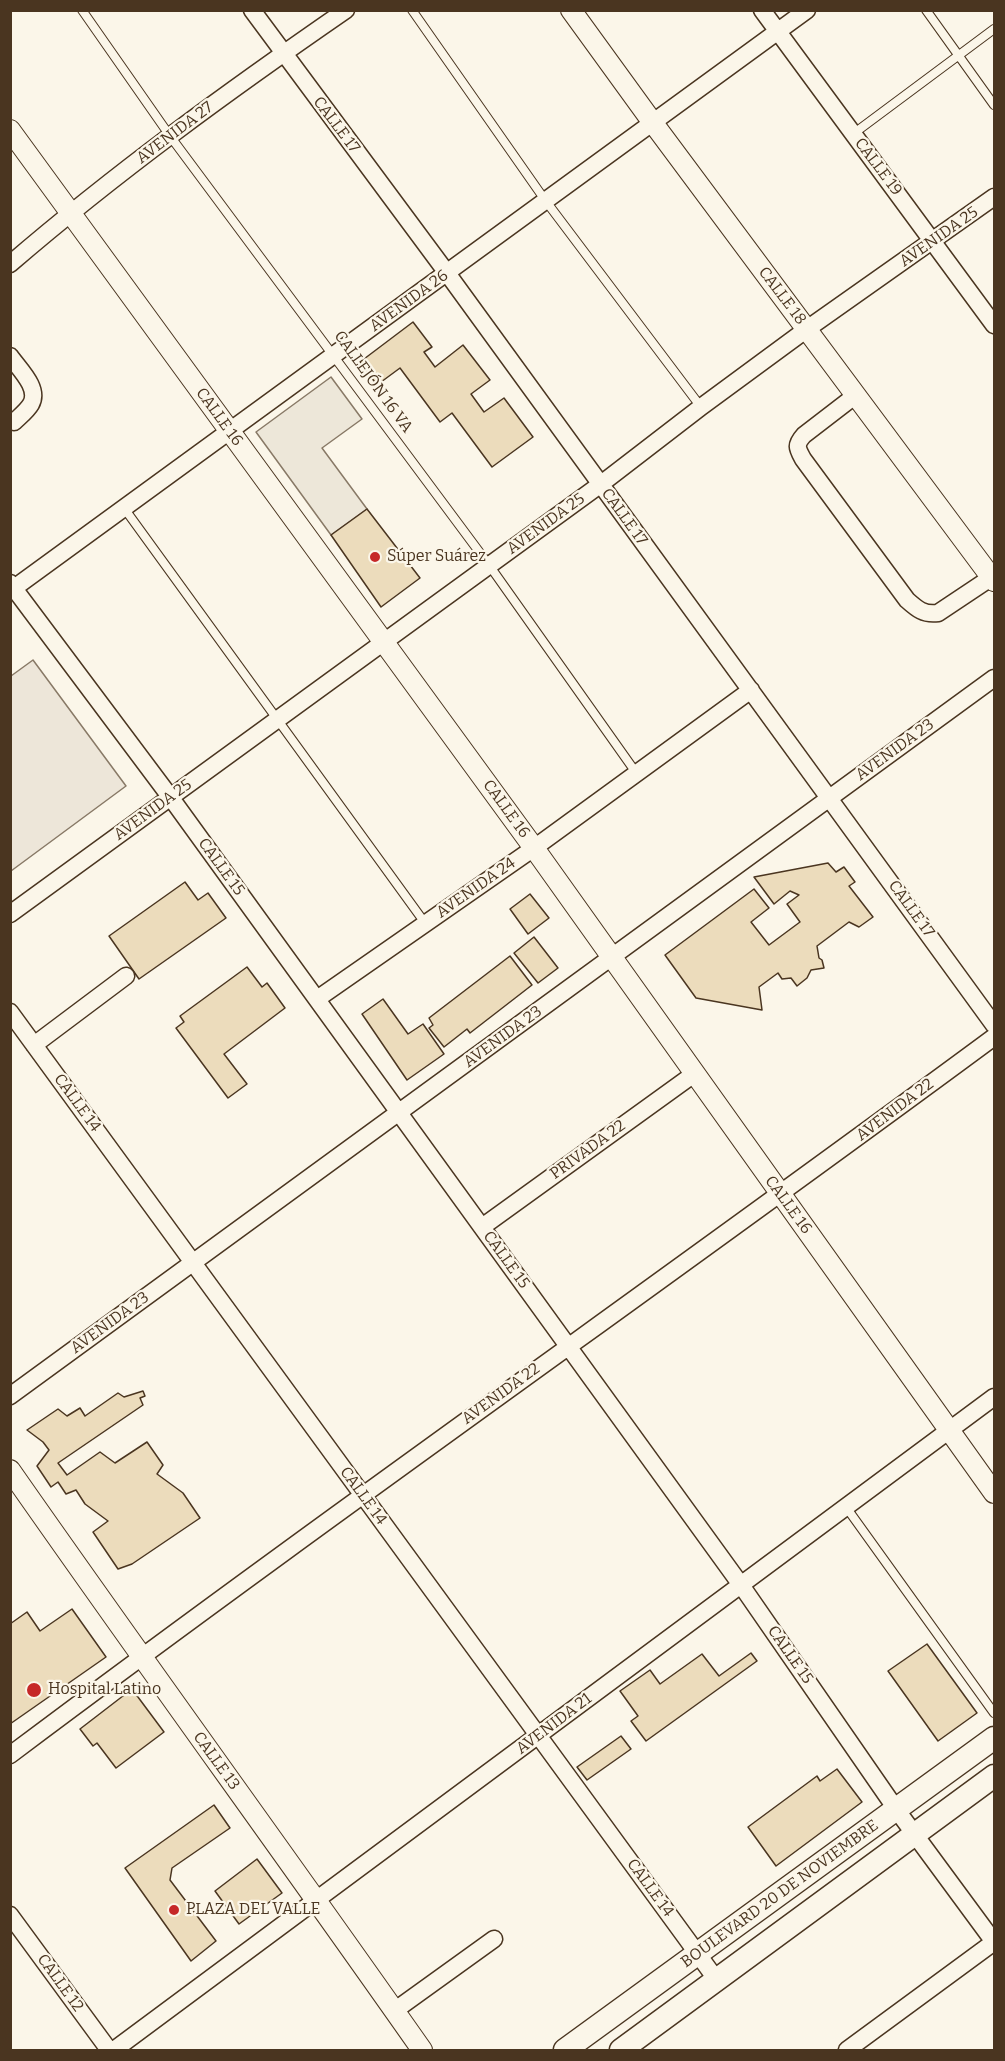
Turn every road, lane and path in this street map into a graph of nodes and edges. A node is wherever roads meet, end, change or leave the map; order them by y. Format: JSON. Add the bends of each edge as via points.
{"nodes":[{"id":1,"x":82,"y":10,"type":"edge"},
{"id":2,"x":252,"y":10,"type":"edge"},
{"id":3,"x":345,"y":10,"type":"edge"},
{"id":4,"x":412,"y":10,"type":"edge"},
{"id":5,"x":572,"y":10,"type":"edge"},
{"id":6,"x":762,"y":10,"type":"edge"},
{"id":7,"x":807,"y":10,"type":"edge"},
{"id":8,"x":926,"y":10,"type":"edge"},
{"id":9,"x":994,"y":29,"type":"edge"},
{"id":10,"x":777,"y":32,"type":"junction"},
{"id":11,"x":283,"y":54,"type":"junction"},
{"id":12,"x":959,"y":55,"type":"junction"},
{"id":13,"x":994,"y":105,"type":"edge"},
{"id":14,"x":653,"y":123,"type":"junction"},
{"id":15,"x":10,"y":130,"type":"edge"},
{"id":16,"x":853,"y":134,"type":"junction"},
{"id":17,"x":171,"y":136,"type":"junction"},
{"id":18,"x":994,"y":197,"type":"edge"},
{"id":19,"x":545,"y":200,"type":"junction"},
{"id":20,"x":71,"y":212,"type":"junction"},
{"id":21,"x":933,"y":242,"type":"junction"},
{"id":22,"x":10,"y":264,"type":"edge"},
{"id":23,"x":447,"y":273,"type":"junction"},
{"id":24,"x":994,"y":325,"type":"edge"},
{"id":25,"x":807,"y":329,"type":"junction"},
{"id":26,"x":334,"y":354,"type":"junction"},
{"id":27,"x":10,"y":356,"type":"edge"},
{"id":28,"x":856,"y":395,"type":"junction"},
{"id":29,"x":701,"y":407,"type":"junction"},
{"id":30,"x":14,"y":422,"type":"dead end"},
{"id":31,"x":230,"y":431,"type":"junction"},
{"id":32,"x":601,"y":484,"type":"junction"},
{"id":33,"x":124,"y":508,"type":"junction"},
{"id":34,"x":489,"y":565,"type":"junction"},
{"id":35,"x":993,"y":579,"type":"edge"},
{"id":36,"x":12,"y":587,"type":"edge"},
{"id":37,"x":384,"y":642,"type":"junction"},
{"id":38,"x":994,"y":678,"type":"edge"},
{"id":39,"x":751,"y":690,"type":"junction"},
{"id":40,"x":277,"y":720,"type":"junction"},
{"id":41,"x":637,"y":774,"type":"junction"},
{"id":42,"x":171,"y":798,"type":"junction"},
{"id":43,"x":830,"y":798,"type":"junction"},
{"id":44,"x":534,"y":848,"type":"junction"},
{"id":45,"x":10,"y":914,"type":"edge"},
{"id":46,"x":425,"y":923,"type":"junction"},
{"id":47,"x":612,"y":957,"type":"junction"},
{"id":48,"x":126,"y":976,"type":"dead end"},
{"id":49,"x":316,"y":999,"type":"junction"},
{"id":50,"x":10,"y":1012,"type":"edge"},
{"id":51,"x":994,"y":1025,"type":"edge"},
{"id":52,"x":994,"y":1036,"type":"edge"},
{"id":53,"x":34,"y":1045,"type":"junction"},
{"id":54,"x":694,"y":1074,"type":"junction"},
{"id":55,"x":399,"y":1112,"type":"junction"},
{"id":56,"x":781,"y":1195,"type":"junction"},
{"id":57,"x":482,"y":1227,"type":"junction"},
{"id":58,"x":193,"y":1263,"type":"junction"},
{"id":59,"x":568,"y":1346,"type":"junction"},
{"id":60,"x":10,"y":1396,"type":"edge"},
{"id":61,"x":994,"y":1397,"type":"edge"},
{"id":62,"x":949,"y":1431,"type":"junction"},
{"id":63,"x":10,"y":1470,"type":"edge"},
{"id":64,"x":994,"y":1493,"type":"edge"},
{"id":65,"x":363,"y":1495,"type":"junction"},
{"id":66,"x":846,"y":1507,"type":"junction"},
{"id":67,"x":741,"y":1585,"type":"junction"},
{"id":68,"x":141,"y":1658,"type":"junction"},
{"id":69,"x":994,"y":1713,"type":"edge"},
{"id":70,"x":538,"y":1735,"type":"junction"},
{"id":71,"x":994,"y":1738,"type":"edge"},
{"id":72,"x":10,"y":1755,"type":"edge"},
{"id":73,"x":994,"y":1776,"type":"edge"},
{"id":74,"x":896,"y":1809,"type":"junction"},
{"id":75,"x":915,"y":1834,"type":"junction"},
{"id":76,"x":317,"y":1901,"type":"junction"},
{"id":77,"x":10,"y":1916,"type":"edge"},
{"id":78,"x":494,"y":1938,"type":"dead end"},
{"id":79,"x":994,"y":1942,"type":"edge"},
{"id":80,"x":698,"y":1954,"type":"junction"},
{"id":81,"x":717,"y":1979,"type":"junction"},
{"id":82,"x":394,"y":2011,"type":"junction"},
{"id":83,"x":109,"y":2050,"type":"edge"},
{"id":84,"x":114,"y":2050,"type":"edge"},
{"id":85,"x":422,"y":2050,"type":"edge"},
{"id":86,"x":565,"y":2050,"type":"edge"},
{"id":87,"x":621,"y":2050,"type":"edge"},
{"id":88,"x":846,"y":2050,"type":"edge"}],
"edges":[{"from":1,"to":17,"type":"lane","name":"CALLEJÓN 16 VA"},
{"from":2,"to":11,"type":"street","name":"CALLE 17"},
{"from":3,"to":11,"type":"street","name":"AVENIDA 27"},
{"from":4,"to":19,"type":"lane"},
{"from":5,"to":14,"type":"street","name":"CALLE 18"},
{"from":6,"to":10,"type":"street","name":"CALLE 19"},
{"from":7,"to":10,"type":"street","name":"AVENIDA 26"},
{"from":8,"to":12,"type":"lane"},
{"from":9,"to":12,"type":"lane"},
{"from":10,"to":14,"type":"street","name":"AVENIDA 26"},
{"from":10,"to":16,"type":"street","name":"CALLE 19"},
{"from":11,"to":17,"type":"street","name":"AVENIDA 27"},
{"from":11,"to":23,"type":"street","name":"CALLE 17"},
{"from":12,"to":13,"type":"lane"},
{"from":12,"to":16,"type":"lane"},
{"from":14,"to":19,"type":"street","name":"AVENIDA 26"},
{"from":14,"to":25,"type":"street","name":"CALLE 18"},
{"from":15,"to":20,"type":"street","name":"CALLE 16"},
{"from":16,"to":21,"type":"street","name":"CALLE 19"},
{"from":17,"to":20,"type":"street","name":"AVENIDA 27"},
{"from":17,"to":26,"type":"lane","name":"CALLEJÓN 16 VA"},
{"from":18,"to":21,"type":"street","name":"AVENIDA 25"},
{"from":19,"to":23,"type":"street","name":"AVENIDA 26"},
{"from":19,"to":29,"type":"lane"},
{"from":20,"to":22,"type":"street","name":"AVENIDA 27"},
{"from":20,"to":31,"type":"street","name":"CALLE 16"},
{"from":21,"to":24,"type":"street","name":"CALLE 19"},
{"from":21,"to":25,"type":"street","name":"AVENIDA 25"},
{"from":23,"to":26,"type":"street","name":"AVENIDA 26"},
{"from":23,"to":32,"type":"street","name":"CALLE 17"},
{"from":25,"to":28,"type":"street","name":"CALLE 18"},
{"from":25,"to":29,"type":"street","name":"AVENIDA 25"},
{"from":26,"to":31,"type":"street","name":"AVENIDA 26"},
{"from":26,"to":34,"type":"lane","name":"CALLEJÓN 16 VA"},
{"from":27,"to":30,"type":"street","via":[[32,386],[33,395],[31,404]]},
{"from":28,"to":35,"type":"street","name":"CALLE 18"},
{"from":28,"to":35,"type":"street","via":[[804,435],[797,448],[907,600],[919,611],[938,613]]},
{"from":29,"to":32,"type":"street","name":"AVENIDA 25"},
{"from":31,"to":33,"type":"street","name":"AVENIDA 26"},
{"from":31,"to":37,"type":"street","name":"CALLE 16"},
{"from":32,"to":34,"type":"street","name":"AVENIDA 25"},
{"from":32,"to":39,"type":"street","name":"CALLE 17"},
{"from":33,"to":36,"type":"street","name":"AVENIDA 26"},
{"from":33,"to":40,"type":"lane"},
{"from":34,"to":37,"type":"street","name":"AVENIDA 25"},
{"from":34,"to":41,"type":"lane","name":"CALLEJÓN 16 VA"},
{"from":36,"to":42,"type":"street","name":"CALLE 15"},
{"from":37,"to":40,"type":"street","name":"AVENIDA 25"},
{"from":37,"to":44,"type":"street","name":"CALLE 16"},
{"from":38,"to":43,"type":"street","name":"AVENIDA 23"},
{"from":39,"to":41,"type":"street","name":"AVENIDA 24"},
{"from":39,"to":43,"type":"street","name":"CALLE 17"},
{"from":40,"to":42,"type":"street","name":"AVENIDA 25"},
{"from":40,"to":46,"type":"lane"},
{"from":41,"to":44,"type":"street","name":"AVENIDA 24"},
{"from":42,"to":45,"type":"street","name":"AVENIDA 25"},
{"from":42,"to":49,"type":"street","name":"CALLE 15"},
{"from":43,"to":47,"type":"street","name":"AVENIDA 23"},
{"from":43,"to":51,"type":"street","name":"CALLE 17"},
{"from":44,"to":46,"type":"street","name":"AVENIDA 24"},
{"from":44,"to":47,"type":"street","name":"CALLE 16"},
{"from":46,"to":49,"type":"street","name":"AVENIDA 24"},
{"from":47,"to":54,"type":"street","name":"CALLE 16"},
{"from":47,"to":55,"type":"street","name":"AVENIDA 23"},
{"from":48,"to":53,"type":"street"},
{"from":49,"to":55,"type":"street","name":"CALLE 15"},
{"from":50,"to":53,"type":"street","name":"CALLE 14"},
{"from":52,"to":56,"type":"street","name":"AVENIDA 22"},
{"from":53,"to":58,"type":"street","name":"CALLE 14"},
{"from":54,"to":56,"type":"street","name":"CALLE 16"},
{"from":54,"to":57,"type":"street","name":"PRIVADA 22"},
{"from":55,"to":57,"type":"street","name":"CALLE 15"},
{"from":55,"to":58,"type":"street","name":"AVENIDA 23"},
{"from":56,"to":59,"type":"street","name":"AVENIDA 22"},
{"from":56,"to":62,"type":"street","name":"CALLE 16"},
{"from":57,"to":59,"type":"street","name":"CALLE 15"},
{"from":58,"to":60,"type":"street","name":"AVENIDA 23"},
{"from":58,"to":65,"type":"street","name":"CALLE 14"},
{"from":59,"to":65,"type":"street","name":"AVENIDA 22"},
{"from":59,"to":67,"type":"street","name":"CALLE 15"},
{"from":61,"to":62,"type":"street","name":"AVENIDA 21"},
{"from":62,"to":64,"type":"street","name":"CALLE 16"},
{"from":62,"to":66,"type":"street","name":"AVENIDA 21"},
{"from":63,"to":68,"type":"street","name":"CALLE 13"},
{"from":65,"to":68,"type":"street","name":"AVENIDA 22"},
{"from":65,"to":70,"type":"street","name":"CALLE 14"},
{"from":66,"to":67,"type":"street","name":"AVENIDA 21"},
{"from":66,"to":69,"type":"lane"},
{"from":67,"to":70,"type":"street","name":"AVENIDA 21"},
{"from":67,"to":74,"type":"street","name":"CALLE 15"},
{"from":68,"to":72,"type":"street","name":"AVENIDA 22"},
{"from":68,"to":76,"type":"street","name":"CALLE 13"},
{"from":70,"to":76,"type":"street","name":"AVENIDA 21"},
{"from":70,"to":80,"type":"street","name":"CALLE 14"},
{"from":71,"to":74,"type":"main road","name":"BOULEVARD 20 DE NOVIEMBRE"},
{"from":73,"to":75,"type":"main road","name":"BOULEVARD 20 DE NOVIEMBRE"},
{"from":74,"to":75,"type":"street","name":"CALLE 15"},
{"from":74,"to":80,"type":"main road","name":"BOULEVARD 20 DE NOVIEMBRE"},
{"from":75,"to":79,"type":"street","name":"CALLE 15"},
{"from":75,"to":81,"type":"main road","name":"BOULEVARD 20 DE NOVIEMBRE"},
{"from":76,"to":82,"type":"street","name":"CALLE 13"},
{"from":76,"to":84,"type":"street","name":"AVENIDA 21"},
{"from":77,"to":83,"type":"street","name":"CALLE 12"},
{"from":78,"to":82,"type":"street"},
{"from":79,"to":88,"type":"street"},
{"from":80,"to":81,"type":"street","name":"CALLE 14"},
{"from":80,"to":86,"type":"main road","name":"BOULEVARD 20 DE NOVIEMBRE"},
{"from":81,"to":87,"type":"main road","name":"BOULEVARD 20 DE NOVIEMBRE"},
{"from":82,"to":85,"type":"street","name":"CALLE 13"}]}
